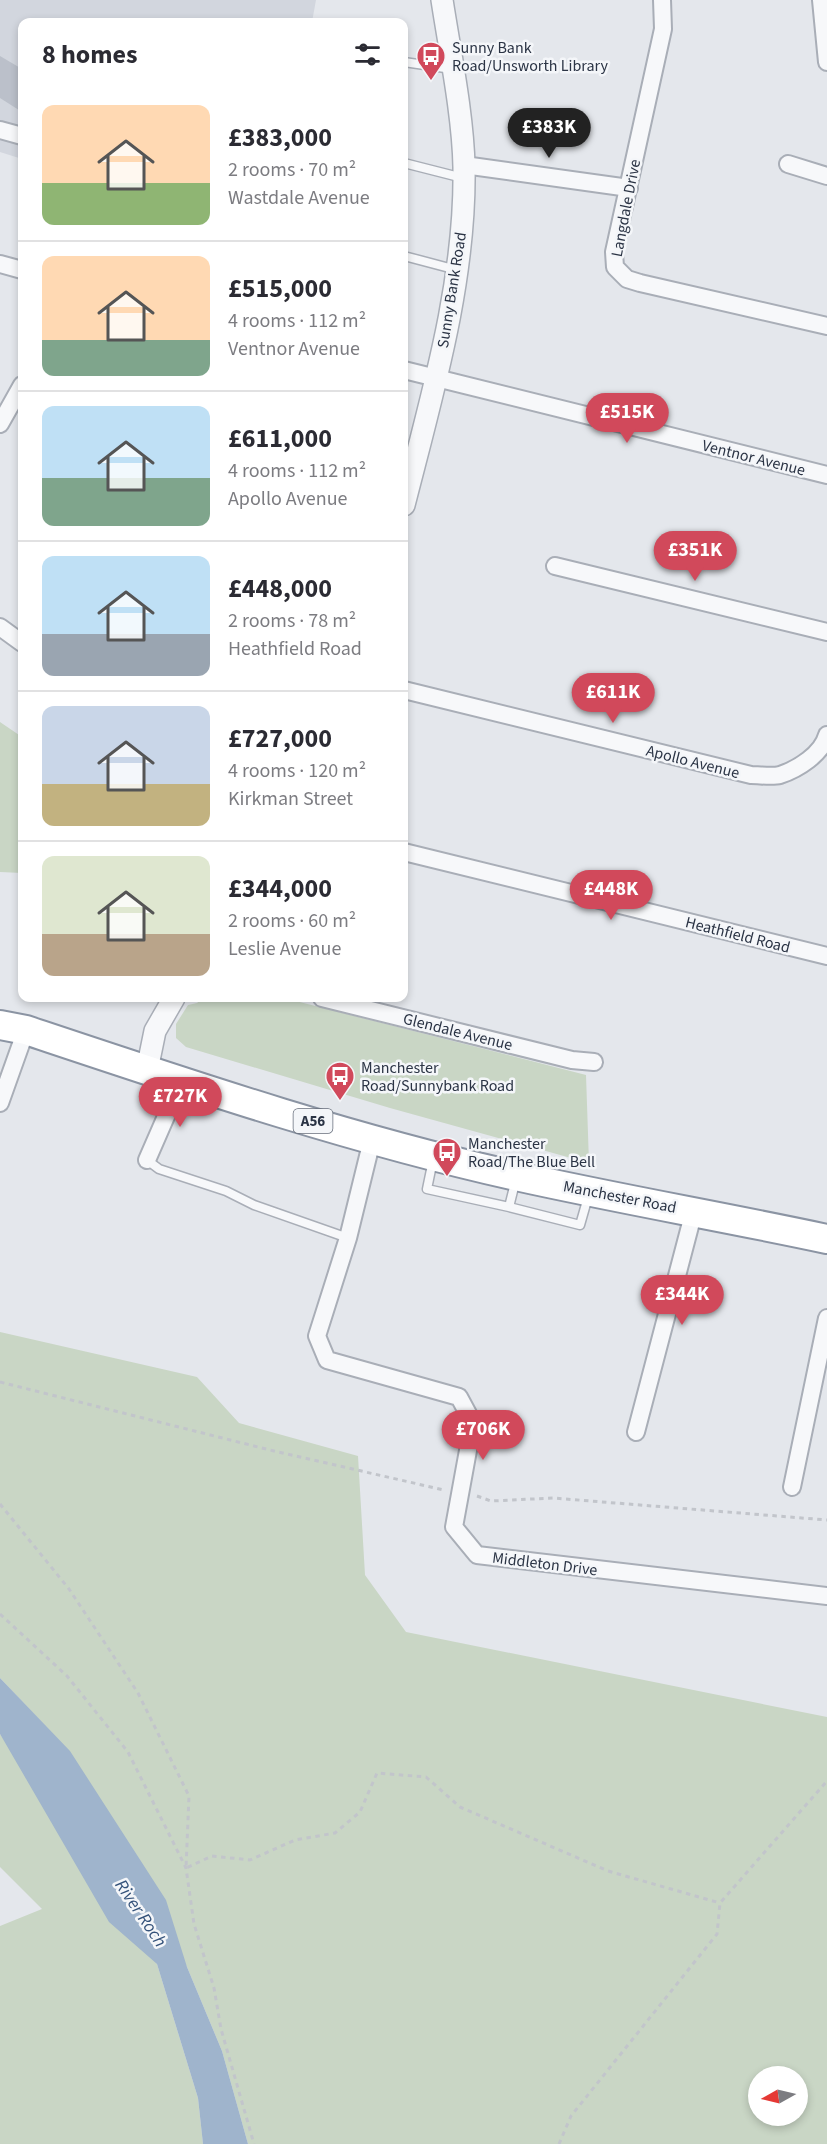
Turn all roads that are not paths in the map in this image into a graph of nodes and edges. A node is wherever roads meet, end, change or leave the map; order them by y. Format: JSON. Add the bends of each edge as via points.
{"nodes":[{"id":1,"x":442,"y":0,"type":"edge"},
{"id":2,"x":662,"y":0,"type":"edge"},
{"id":3,"x":820,"y":0,"type":"edge"},
{"id":4,"x":827,"y":62,"type":"edge"},
{"id":5,"x":408,"y":63,"type":"edge"},
{"id":6,"x":452,"y":69,"type":"junction"},
{"id":7,"x":0,"y":129,"type":"edge"},
{"id":8,"x":18,"y":135,"type":"edge"},
{"id":9,"x":408,"y":164,"type":"edge"},
{"id":10,"x":788,"y":164,"type":"dead end"},
{"id":11,"x":464,"y":171,"type":"junction"},
{"id":12,"x":827,"y":176,"type":"edge"},
{"id":13,"x":628,"y":188,"type":"junction"},
{"id":14,"x":408,"y":257,"type":"edge"},
{"id":15,"x":0,"y":264,"type":"edge"},
{"id":16,"x":18,"y":269,"type":"edge"},
{"id":17,"x":457,"y":270,"type":"junction"},
{"id":18,"x":827,"y":326,"type":"edge"},
{"id":19,"x":408,"y":371,"type":"edge"},
{"id":20,"x":436,"y":379,"type":"junction"},
{"id":21,"x":18,"y":392,"type":"edge"},
{"id":22,"x":0,"y":423,"type":"edge"},
{"id":23,"x":827,"y":475,"type":"edge"},
{"id":24,"x":408,"y":489,"type":"edge"},
{"id":25,"x":555,"y":566,"type":"dead end"},
{"id":26,"x":0,"y":627,"type":"edge"},
{"id":27,"x":827,"y":632,"type":"edge"},
{"id":28,"x":18,"y":640,"type":"edge"},
{"id":29,"x":408,"y":691,"type":"edge"},
{"id":30,"x":827,"y":735,"type":"edge"},
{"id":31,"x":408,"y":853,"type":"edge"},
{"id":32,"x":827,"y":956,"type":"edge"},
{"id":33,"x":172,"y":1002,"type":"edge"},
{"id":34,"x":338,"y":1002,"type":"edge"},
{"id":35,"x":13,"y":1027,"type":"edge"},
{"id":36,"x":594,"y":1062,"type":"dead end"},
{"id":37,"x":147,"y":1070,"type":"junction"},
{"id":38,"x":181,"y":1082,"type":"junction"},
{"id":39,"x":0,"y":1103,"type":"edge"},
{"id":40,"x":372,"y":1140,"type":"junction"},
{"id":41,"x":434,"y":1156,"type":"junction"},
{"id":42,"x":147,"y":1160,"type":"joint"},
{"id":43,"x":517,"y":1176,"type":"junction"},
{"id":44,"x":590,"y":1191,"type":"junction"},
{"id":45,"x":509,"y":1207,"type":"junction"},
{"id":46,"x":694,"y":1211,"type":"junction"},
{"id":47,"x":348,"y":1238,"type":"junction"},
{"id":48,"x":827,"y":1239,"type":"edge"},
{"id":49,"x":827,"y":1318,"type":"edge"},
{"id":50,"x":636,"y":1432,"type":"dead end"},
{"id":51,"x":792,"y":1487,"type":"dead end"},
{"id":52,"x":827,"y":1596,"type":"edge"}],
"edges":[{"from":1,"to":6,"type":"street","name":"Sunny Bank Road"},
{"from":2,"to":13,"type":"street","name":"Langdale Drive","via":[[663,29]]},
{"from":3,"to":4,"type":"street"},
{"from":5,"to":6,"type":"lane"},
{"from":6,"to":11,"type":"street","name":"Sunny Bank Road"},
{"from":7,"to":8,"type":"street"},
{"from":9,"to":11,"type":"lane"},
{"from":10,"to":12,"type":"street"},
{"from":11,"to":13,"type":"street"},
{"from":11,"to":17,"type":"street","name":"Sunny Bank Road"},
{"from":13,"to":18,"type":"street","name":"Langdale Drive","via":[[614,252],[619,273],[640,283]]},
{"from":14,"to":17,"type":"lane"},
{"from":15,"to":16,"type":"street"},
{"from":17,"to":20,"type":"street","name":"Sunny Bank Road"},
{"from":19,"to":20,"type":"street","name":"Ventnor Avenue"},
{"from":20,"to":23,"type":"street","name":"Ventnor Avenue"},
{"from":20,"to":24,"type":"street","name":"Sunny Bank Road"},
{"from":21,"to":22,"type":"street"},
{"from":25,"to":27,"type":"street"},
{"from":26,"to":28,"type":"street"},
{"from":29,"to":30,"type":"street","name":"Apollo Avenue","via":[[751,775],[778,776],[805,764]]},
{"from":31,"to":32,"type":"street","name":"Heathfield Road"},
{"from":33,"to":37,"type":"street","via":[[155,1031]]},
{"from":34,"to":36,"type":"street","name":"Glendale Avenue","via":[[572,1060]]},
{"from":35,"to":37,"type":"highway","name":"Manchester Road","number":"A56"},
{"from":35,"to":39,"type":"street"},
{"from":37,"to":38,"type":"highway","name":"Manchester Road","number":"A56"},
{"from":38,"to":40,"type":"highway","name":"Manchester Road","number":"A56"},
{"from":38,"to":42,"type":"street"},
{"from":40,"to":41,"type":"highway","name":"Manchester Road","number":"A56"},
{"from":40,"to":47,"type":"street","name":"Middleton Drive"},
{"from":41,"to":43,"type":"highway","name":"Manchester Road","number":"A56"},
{"from":41,"to":45,"type":"lane","via":[[427,1190]]},
{"from":42,"to":47,"type":"lane","via":[[159,1169]]},
{"from":43,"to":44,"type":"highway","name":"Manchester Road","number":"A56"},
{"from":43,"to":45,"type":"lane"},
{"from":44,"to":45,"type":"lane","via":[[580,1225]]},
{"from":44,"to":46,"type":"highway","name":"Manchester Road","number":"A56"},
{"from":46,"to":48,"type":"highway","name":"Manchester Road","number":"A56"},
{"from":46,"to":50,"type":"street"},
{"from":47,"to":52,"type":"street","name":"Middleton Drive","via":[[317,1336],[327,1360],[459,1397],[472,1424],[454,1527],[477,1555]]},
{"from":49,"to":51,"type":"street"}]}
